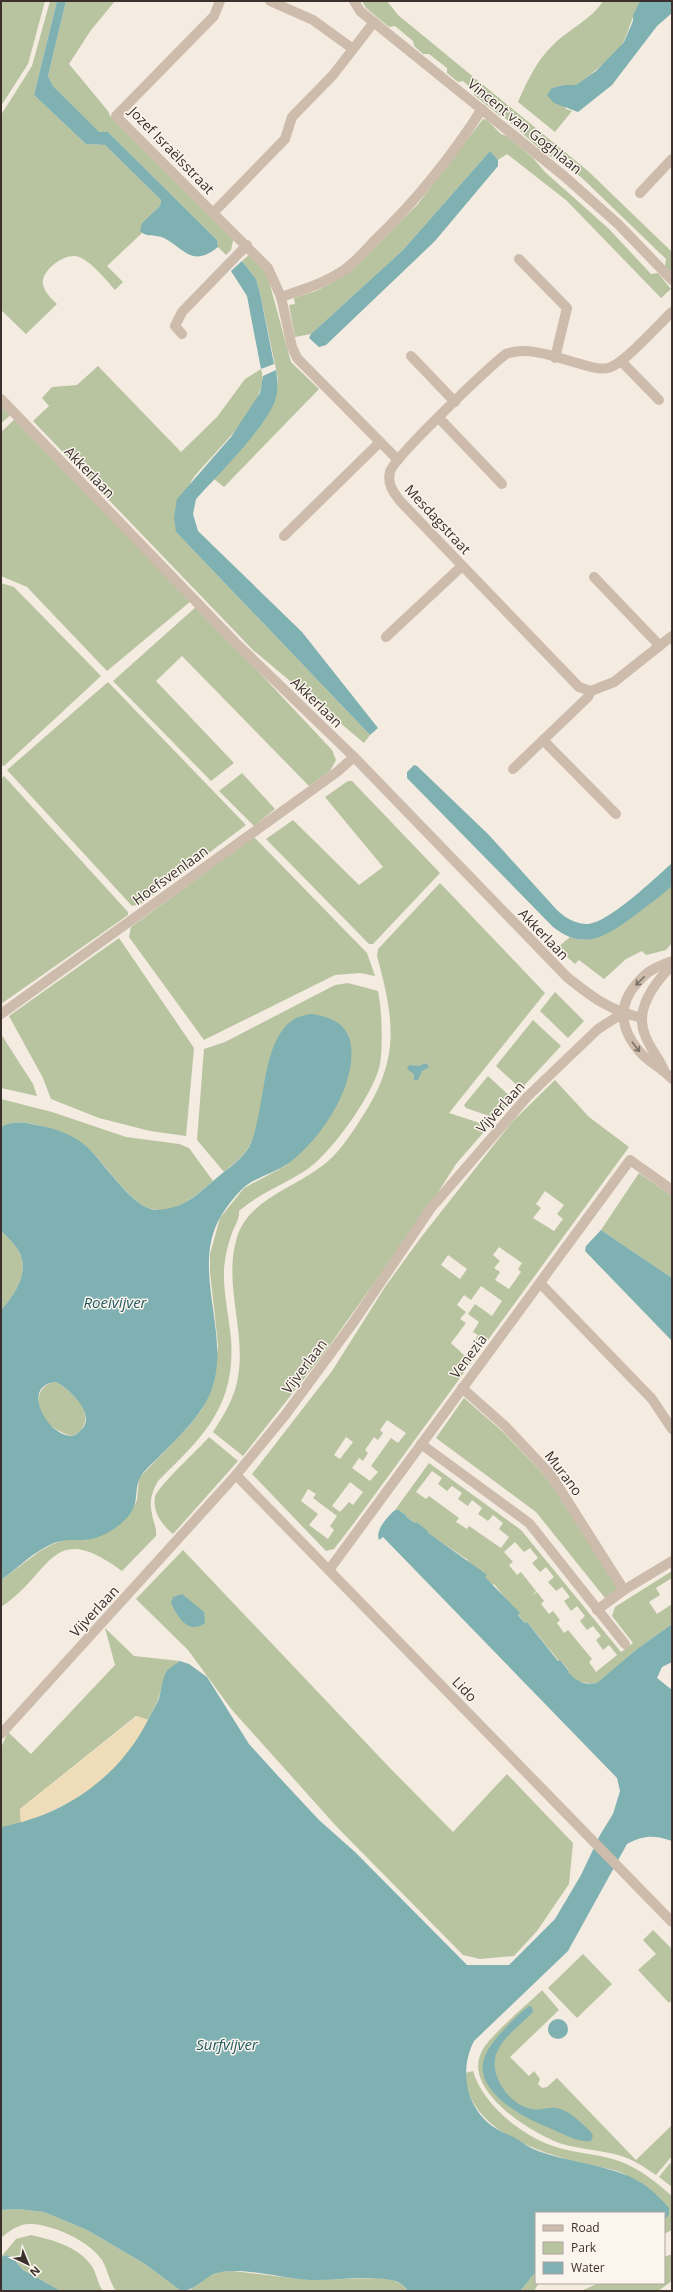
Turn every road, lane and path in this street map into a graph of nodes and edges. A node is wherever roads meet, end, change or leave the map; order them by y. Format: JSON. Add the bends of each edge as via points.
{"nodes":[{"id":1,"x":220,"y":1,"type":"edge"},
{"id":2,"x":270,"y":1,"type":"edge"},
{"id":3,"x":354,"y":1,"type":"edge"},
{"id":4,"x":374,"y":22,"type":"junction"},
{"id":5,"x":353,"y":49,"type":"junction"},
{"id":6,"x":482,"y":110,"type":"junction"},
{"id":7,"x":672,"y":159,"type":"edge"},
{"id":8,"x":640,"y":193,"type":"dead end"},
{"id":9,"x":214,"y":212,"type":"junction"},
{"id":10,"x":247,"y":245,"type":"junction"},
{"id":11,"x":520,"y":259,"type":"dead end"},
{"id":12,"x":672,"y":280,"type":"edge"},
{"id":13,"x":281,"y":297,"type":"junction"},
{"id":14,"x":672,"y":312,"type":"edge"},
{"id":15,"x":182,"y":334,"type":"dead end"},
{"id":16,"x":411,"y":356,"type":"dead end"},
{"id":17,"x":555,"y":358,"type":"junction"},
{"id":18,"x":621,"y":361,"type":"junction"},
{"id":19,"x":1,"y":399,"type":"edge"},
{"id":20,"x":658,"y":400,"type":"dead end"},
{"id":21,"x":455,"y":402,"type":"junction"},
{"id":22,"x":439,"y":418,"type":"junction"},
{"id":23,"x":380,"y":442,"type":"junction"},
{"id":24,"x":398,"y":460,"type":"junction"},
{"id":25,"x":502,"y":484,"type":"dead end"},
{"id":26,"x":284,"y":536,"type":"dead end"},
{"id":27,"x":462,"y":566,"type":"junction"},
{"id":28,"x":594,"y":577,"type":"dead end"},
{"id":29,"x":672,"y":636,"type":"edge"},
{"id":30,"x":386,"y":637,"type":"dead end"},
{"id":31,"x":660,"y":646,"type":"junction"},
{"id":32,"x":591,"y":691,"type":"junction"},
{"id":33,"x":543,"y":740,"type":"junction"},
{"id":34,"x":354,"y":757,"type":"junction"},
{"id":35,"x":513,"y":769,"type":"dead end"},
{"id":36,"x":616,"y":814,"type":"dead end"},
{"id":37,"x":672,"y":961,"type":"edge"},
{"id":38,"x":672,"y":965,"type":"edge"},
{"id":39,"x":623,"y":1013,"type":"junction"},
{"id":40,"x":1,"y":1014,"type":"edge"},
{"id":41,"x":642,"y":1018,"type":"junction"},
{"id":42,"x":665,"y":1071,"type":"junction"},
{"id":43,"x":672,"y":1079,"type":"edge"},
{"id":44,"x":672,"y":1190,"type":"edge"},
{"id":45,"x":540,"y":1283,"type":"junction"},
{"id":46,"x":462,"y":1388,"type":"junction"},
{"id":47,"x":672,"y":1429,"type":"edge"},
{"id":48,"x":421,"y":1444,"type":"junction"},
{"id":49,"x":236,"y":1476,"type":"junction"},
{"id":50,"x":672,"y":1561,"type":"edge"},
{"id":51,"x":329,"y":1570,"type":"junction"},
{"id":52,"x":624,"y":1590,"type":"junction"},
{"id":53,"x":598,"y":1610,"type":"junction"},
{"id":54,"x":625,"y":1644,"type":"dead end"},
{"id":55,"x":1,"y":1734,"type":"edge"},
{"id":56,"x":672,"y":1922,"type":"edge"}],
"edges":[{"from":1,"to":9,"type":"street","name":"Jozef Israëlsstraat","via":[[214,16],[116,116]]},
{"from":2,"to":5,"type":"street","via":[[313,20]]},
{"from":3,"to":4,"type":"street","name":"Vincent van Goghlaan","via":[[360,11]]},
{"from":4,"to":5,"type":"street"},
{"from":4,"to":6,"type":"street","name":"Vincent van Goghlaan"},
{"from":5,"to":9,"type":"street","via":[[333,75],[292,117],[285,139]]},
{"from":6,"to":12,"type":"street","name":"Vincent van Goghlaan","via":[[564,176],[618,224]]},
{"from":6,"to":13,"type":"street","via":[[447,161],[422,191],[356,259],[341,272],[316,286]]},
{"from":7,"to":8,"type":"street"},
{"from":9,"to":10,"type":"street","name":"Jozef Israëlsstraat"},
{"from":10,"to":13,"type":"street","name":"Jozef Israëlsstraat","via":[[268,268]]},
{"from":10,"to":15,"type":"street","via":[[182,312],[175,326]]},
{"from":11,"to":17,"type":"street","via":[[567,308]]},
{"from":13,"to":23,"type":"street","name":"Jozef Israëlsstraat","via":[[292,347],[297,358]]},
{"from":14,"to":18,"type":"street","name":"Mesdagstraat"},
{"from":16,"to":21,"type":"street"},
{"from":17,"to":18,"type":"street","name":"Mesdagstraat","via":[[596,368],[608,368]]},
{"from":17,"to":21,"type":"street","name":"Mesdagstraat","via":[[516,350],[506,354]]},
{"from":18,"to":20,"type":"street"},
{"from":19,"to":34,"type":"street","name":"Akkerlaan","via":[[235,642]]},
{"from":21,"to":22,"type":"street","name":"Mesdagstraat"},
{"from":22,"to":24,"type":"street","name":"Mesdagstraat"},
{"from":22,"to":25,"type":"street"},
{"from":23,"to":24,"type":"street","name":"Jozef Israëlsstraat"},
{"from":23,"to":26,"type":"street"},
{"from":24,"to":27,"type":"street","name":"Mesdagstraat","via":[[390,472],[390,487]]},
{"from":27,"to":30,"type":"street"},
{"from":27,"to":32,"type":"street","name":"Mesdagstraat","via":[[568,677],[579,687]]},
{"from":28,"to":31,"type":"street"},
{"from":29,"to":31,"type":"street"},
{"from":31,"to":32,"type":"street","via":[[614,682]]},
{"from":32,"to":33,"type":"street","via":[[588,697]]},
{"from":33,"to":35,"type":"street"},
{"from":33,"to":36,"type":"street"},
{"from":34,"to":39,"type":"street","name":"Akkerlaan","via":[[567,977],[594,1000]]},
{"from":34,"to":40,"type":"street","name":"Hoefsvenlaan","via":[[337,772]]},
{"from":37,"to":39,"type":"street","one_way":true,"via":[[651,970],[629,991]]},
{"from":38,"to":41,"type":"street","via":[[647,999]]},
{"from":39,"to":41,"type":"street","name":"Akkerlaan"},
{"from":39,"to":42,"type":"street","one_way":true,"via":[[630,1038],[648,1060]]},
{"from":39,"to":49,"type":"street","name":"Vijverlaan","via":[[598,1029],[527,1097],[431,1208],[353,1323],[286,1414]]},
{"from":41,"to":42,"type":"street","via":[[645,1035]]},
{"from":42,"to":43,"type":"street"},
{"from":44,"to":45,"type":"street","name":"Venezia","via":[[630,1160]]},
{"from":45,"to":46,"type":"street","name":"Venezia"},
{"from":45,"to":47,"type":"street","via":[[652,1398]]},
{"from":46,"to":48,"type":"street","name":"Venezia"},
{"from":46,"to":52,"type":"street","name":"Murano","via":[[505,1426],[551,1474]]},
{"from":48,"to":51,"type":"street","name":"Venezia"},
{"from":48,"to":53,"type":"street","via":[[529,1523]]},
{"from":49,"to":51,"type":"street","name":"Lido"},
{"from":49,"to":55,"type":"street","name":"Vijverlaan"},
{"from":50,"to":52,"type":"street"},
{"from":51,"to":56,"type":"street","name":"Lido"},
{"from":52,"to":53,"type":"street"},
{"from":53,"to":54,"type":"street"}]}
